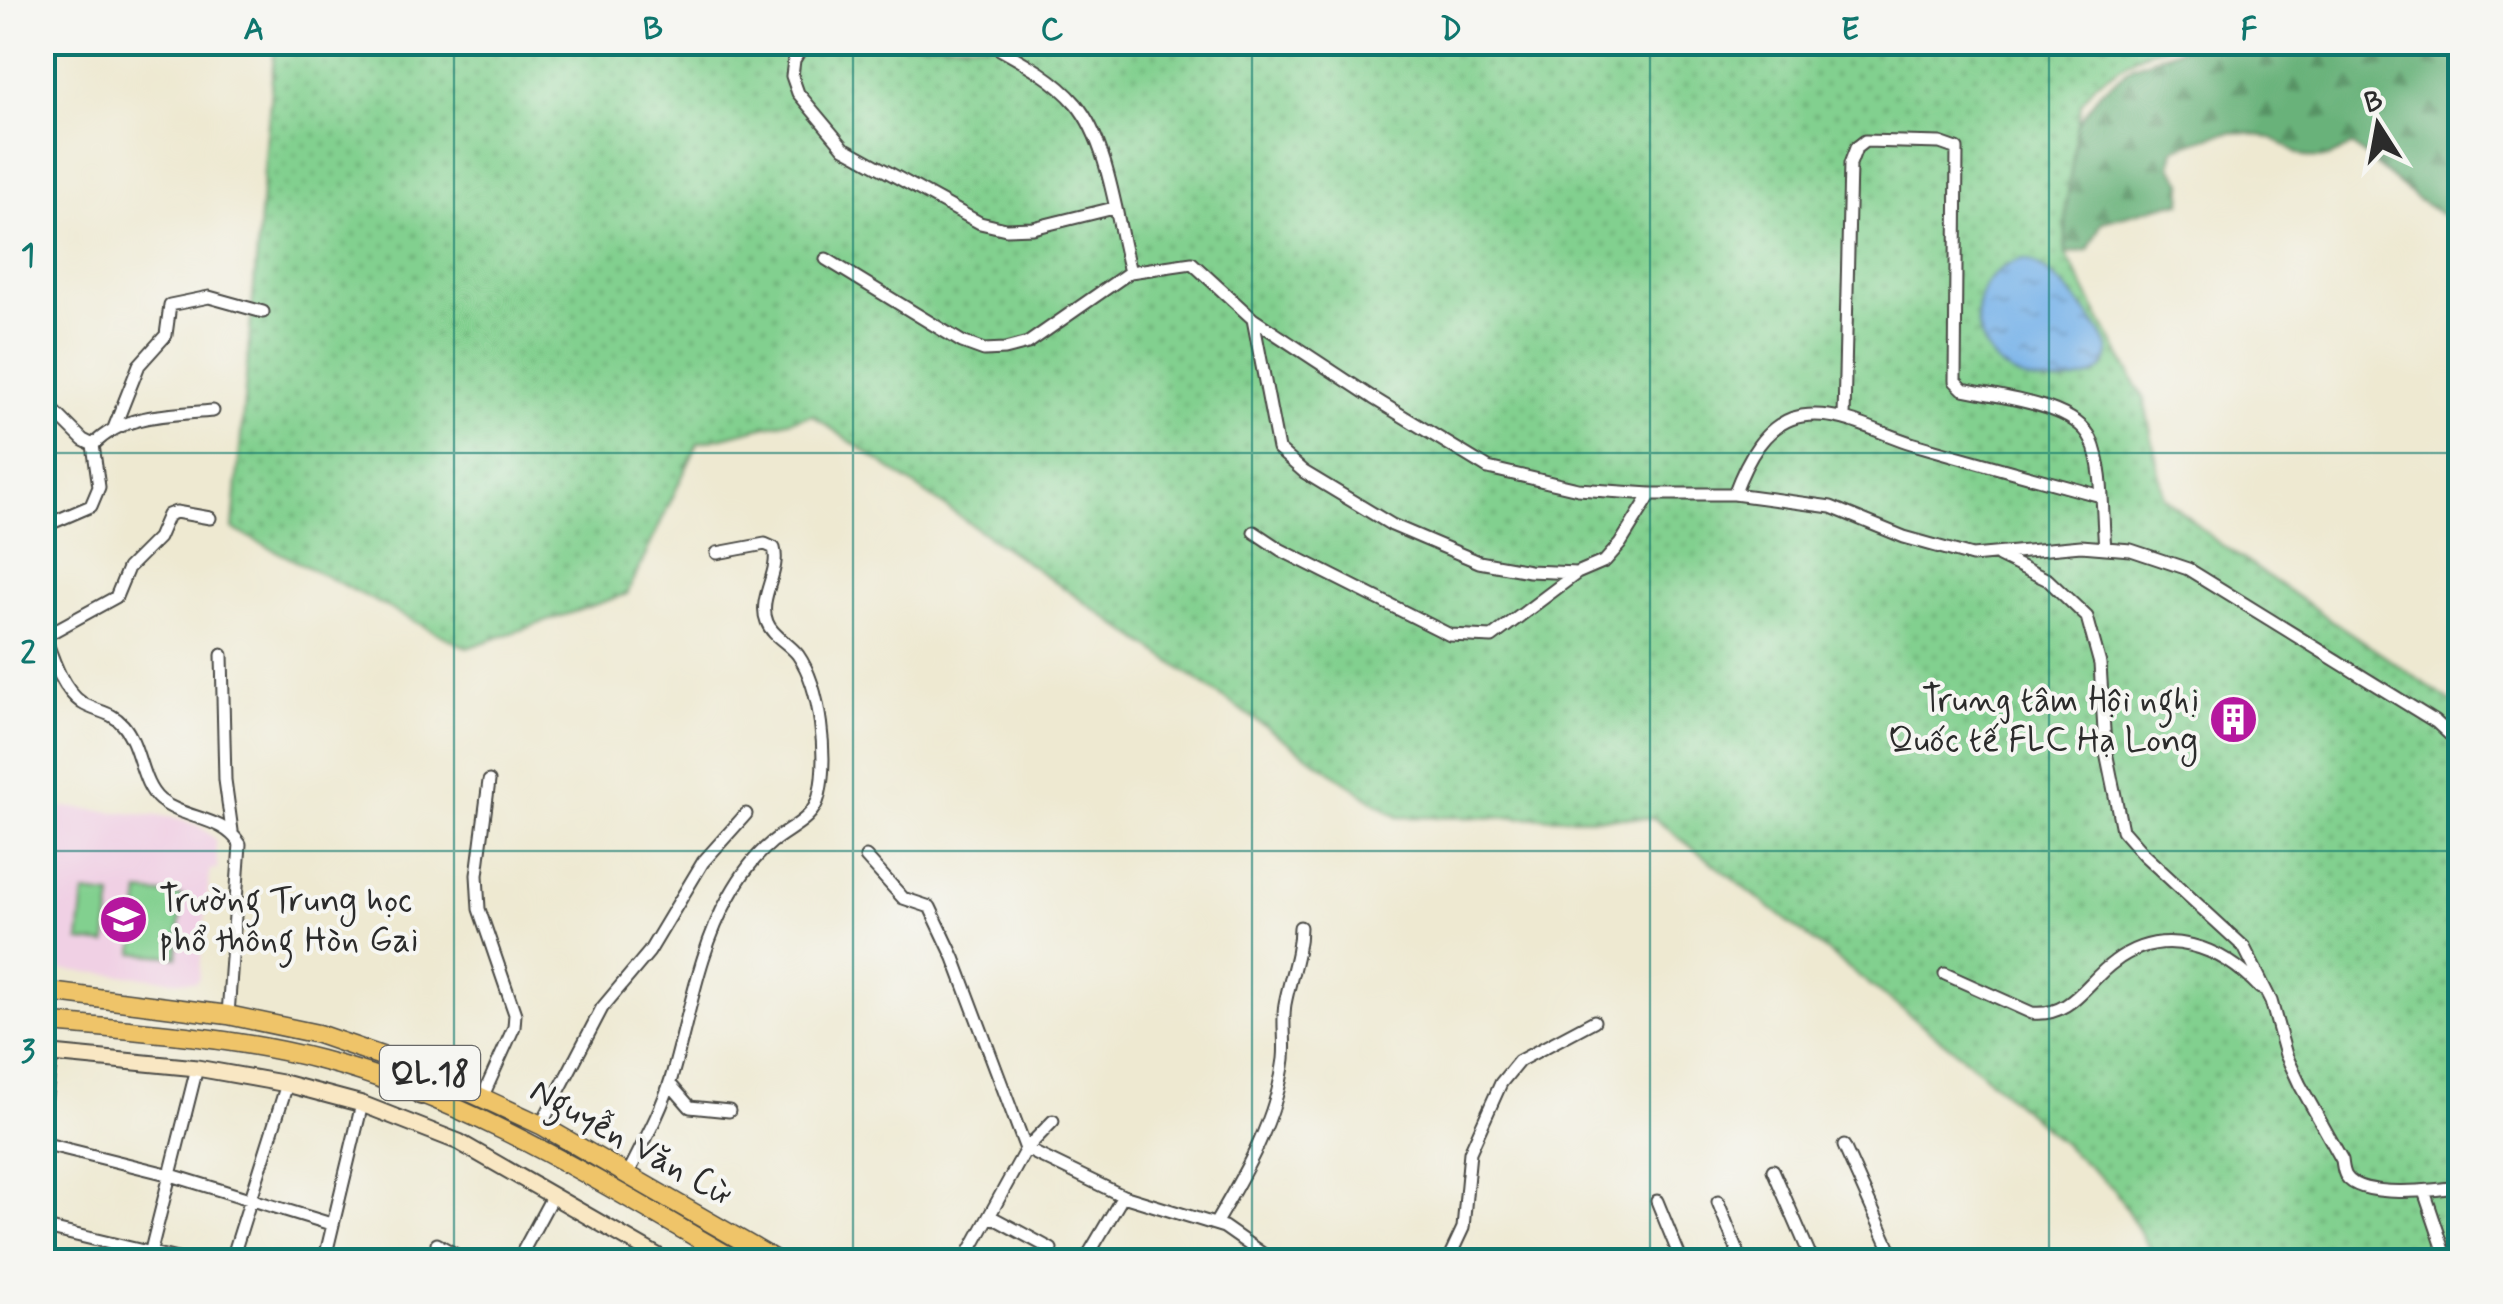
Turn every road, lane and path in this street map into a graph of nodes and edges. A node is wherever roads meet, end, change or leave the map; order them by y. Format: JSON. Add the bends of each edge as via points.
{"nodes":[{"id":1,"x":805,"y":42,"type":"edge"},
{"id":2,"x":988,"y":42,"type":"edge"},
{"id":3,"x":1114,"y":208,"type":"junction"},
{"id":4,"x":826,"y":259,"type":"dead end"},
{"id":5,"x":1130,"y":272,"type":"junction"},
{"id":6,"x":263,"y":312,"type":"dead end"},
{"id":7,"x":1253,"y":319,"type":"junction"},
{"id":8,"x":42,"y":399,"type":"edge"},
{"id":9,"x":213,"y":411,"type":"dead end"},
{"id":10,"x":1844,"y":418,"type":"junction"},
{"id":11,"x":114,"y":428,"type":"junction"},
{"id":12,"x":94,"y":445,"type":"junction"},
{"id":13,"x":1651,"y":494,"type":"junction"},
{"id":14,"x":1734,"y":494,"type":"junction"},
{"id":15,"x":2100,"y":496,"type":"junction"},
{"id":16,"x":210,"y":518,"type":"dead end"},
{"id":17,"x":46,"y":521,"type":"edge"},
{"id":18,"x":1254,"y":532,"type":"dead end"},
{"id":19,"x":2105,"y":548,"type":"junction"},
{"id":20,"x":718,"y":552,"type":"dead end"},
{"id":21,"x":1995,"y":554,"type":"junction"},
{"id":22,"x":1577,"y":573,"type":"junction"},
{"id":23,"x":44,"y":633,"type":"edge"},
{"id":24,"x":222,"y":655,"type":"dead end"},
{"id":25,"x":2460,"y":744,"type":"edge"},
{"id":26,"x":489,"y":782,"type":"dead end"},
{"id":27,"x":746,"y":814,"type":"dead end"},
{"id":28,"x":232,"y":832,"type":"junction"},
{"id":29,"x":866,"y":856,"type":"dead end"},
{"id":30,"x":1300,"y":926,"type":"dead end"},
{"id":31,"x":1946,"y":974,"type":"dead end"},
{"id":32,"x":42,"y":992,"type":"edge"},
{"id":33,"x":2272,"y":1000,"type":"junction"},
{"id":34,"x":228,"y":1015,"type":"junction"},
{"id":35,"x":42,"y":1022,"type":"edge"},
{"id":36,"x":1594,"y":1022,"type":"dead end"},
{"id":37,"x":46,"y":1053,"type":"edge"},
{"id":38,"x":197,"y":1068,"type":"junction"},
{"id":39,"x":422,"y":1070,"type":"junction"},
{"id":40,"x":287,"y":1084,"type":"junction"},
{"id":41,"x":670,"y":1084,"type":"junction"},
{"id":42,"x":421,"y":1094,"type":"junction"},
{"id":43,"x":482,"y":1098,"type":"junction"},
{"id":44,"x":362,"y":1104,"type":"junction"},
{"id":45,"x":42,"y":1110,"type":"edge"},
{"id":46,"x":728,"y":1111,"type":"dead end"},
{"id":47,"x":1053,"y":1122,"type":"dead end"},
{"id":48,"x":541,"y":1125,"type":"junction"},
{"id":49,"x":42,"y":1142,"type":"edge"},
{"id":50,"x":1844,"y":1146,"type":"dead end"},
{"id":51,"x":1026,"y":1149,"type":"junction"},
{"id":52,"x":1773,"y":1170,"type":"dead end"},
{"id":53,"x":171,"y":1175,"type":"junction"},
{"id":54,"x":627,"y":1176,"type":"junction"},
{"id":55,"x":2460,"y":1186,"type":"edge"},
{"id":56,"x":2426,"y":1194,"type":"junction"},
{"id":57,"x":1122,"y":1196,"type":"junction"},
{"id":58,"x":552,"y":1197,"type":"junction"},
{"id":59,"x":252,"y":1198,"type":"junction"},
{"id":60,"x":1657,"y":1201,"type":"dead end"},
{"id":61,"x":1718,"y":1202,"type":"dead end"},
{"id":62,"x":990,"y":1216,"type":"junction"},
{"id":63,"x":332,"y":1224,"type":"junction"},
{"id":64,"x":1215,"y":1224,"type":"junction"},
{"id":65,"x":42,"y":1227,"type":"edge"},
{"id":66,"x":437,"y":1244,"type":"dead end"},
{"id":67,"x":1051,"y":1249,"type":"dead end"},
{"id":68,"x":149,"y":1256,"type":"edge"},
{"id":69,"x":662,"y":1260,"type":"edge"},
{"id":70,"x":190,"y":1262,"type":"edge"},
{"id":71,"x":231,"y":1262,"type":"edge"},
{"id":72,"x":324,"y":1262,"type":"edge"},
{"id":73,"x":468,"y":1262,"type":"edge"},
{"id":74,"x":517,"y":1262,"type":"edge"},
{"id":75,"x":738,"y":1262,"type":"edge"},
{"id":76,"x":779,"y":1262,"type":"edge"},
{"id":77,"x":964,"y":1262,"type":"edge"},
{"id":78,"x":1084,"y":1262,"type":"edge"},
{"id":79,"x":1274,"y":1262,"type":"edge"},
{"id":80,"x":1447,"y":1262,"type":"edge"},
{"id":81,"x":1682,"y":1262,"type":"edge"},
{"id":82,"x":1742,"y":1262,"type":"edge"},
{"id":83,"x":1812,"y":1262,"type":"edge"},
{"id":84,"x":1896,"y":1262,"type":"edge"},
{"id":85,"x":2448,"y":1262,"type":"edge"}],
"edges":[{"from":1,"to":3,"type":"street","via":[[794,60],[798,93],[844,148],[980,223],[1033,228]]},
{"from":2,"to":3,"type":"street","via":[[1032,67],[1078,106],[1093,132]]},
{"from":3,"to":5,"type":"street"},
{"from":4,"to":5,"type":"street","via":[[984,350],[1028,343]]},
{"from":5,"to":7,"type":"street","via":[[1192,263]]},
{"from":6,"to":11,"type":"street","via":[[209,297],[173,304],[166,336],[139,365]]},
{"from":7,"to":13,"type":"street","via":[[1488,468],[1578,488]]},
{"from":7,"to":22,"type":"street","via":[[1278,449],[1304,472],[1392,525],[1479,562]]},
{"from":8,"to":12,"type":"street"},
{"from":9,"to":11,"type":"street"},
{"from":10,"to":14,"type":"street","via":[[1802,416],[1778,425],[1745,464]]},
{"from":10,"to":15,"type":"street"},
{"from":10,"to":15,"type":"street","via":[[1850,164],[1856,148],[1865,142],[1957,148],[1955,381],[1963,389],[2043,406],[2079,422],[2092,440]]},
{"from":11,"to":12,"type":"street"},
{"from":12,"to":17,"type":"street","via":[[98,486],[91,506]]},
{"from":13,"to":14,"type":"street"},
{"from":13,"to":22,"type":"street","via":[[1605,561]]},
{"from":14,"to":21,"type":"street","via":[[1831,507],[1904,537],[1972,556]]},
{"from":15,"to":19,"type":"street"},
{"from":16,"to":23,"type":"street","via":[[168,515],[158,538],[128,568],[116,597]]},
{"from":18,"to":22,"type":"street","via":[[1450,635],[1492,637]]},
{"from":19,"to":21,"type":"street"},
{"from":19,"to":25,"type":"street","via":[[2188,569],[2436,722]]},
{"from":20,"to":41,"type":"street","via":[[774,548],[766,621],[806,670],[823,771],[814,809],[755,858],[728,898]]},
{"from":21,"to":33,"type":"street","via":[[2048,580],[2087,617],[2100,664],[2105,747],[2122,830],[2244,947]]},
{"from":23,"to":28,"type":"street","via":[[57,670],[81,702],[123,725],[160,799]]},
{"from":24,"to":28,"type":"street"},
{"from":26,"to":43,"type":"street","via":[[479,909],[515,1014]]},
{"from":27,"to":48,"type":"street","via":[[703,862],[649,952],[602,1008]]},
{"from":28,"to":34,"type":"street","via":[[241,856]]},
{"from":29,"to":51,"type":"street","via":[[903,898],[930,907]]},
{"from":30,"to":64,"type":"street","via":[[1272,1114]]},
{"from":31,"to":33,"type":"street","via":[[2046,1014],[2071,1004],[2133,951],[2185,944],[2230,960]]},
{"from":32,"to":34,"type":"main road","name":"Nguyễn Văn Cừ","number":"QL.18"},
{"from":33,"to":56,"type":"street","via":[[2286,1055],[2346,1176],[2358,1186]]},
{"from":34,"to":39,"type":"main road","name":"Nguyễn Văn Cừ","number":"QL.18","via":[[318,1034]]},
{"from":35,"to":42,"type":"main road","name":"Nguyễn Văn Cừ","number":"QL.18","via":[[224,1040],[323,1060]]},
{"from":36,"to":80,"type":"street","via":[[1518,1061],[1501,1083],[1470,1152],[1463,1228]]},
{"from":37,"to":38,"type":"street"},
{"from":37,"to":45,"type":"street"},
{"from":38,"to":40,"type":"street"},
{"from":38,"to":53,"type":"street"},
{"from":39,"to":42,"type":"highway"},
{"from":39,"to":43,"type":"main road","name":"Nguyễn Văn Cừ","number":"QL.18"},
{"from":40,"to":44,"type":"street"},
{"from":40,"to":59,"type":"street"},
{"from":41,"to":46,"type":"street","via":[[690,1107]]},
{"from":41,"to":54,"type":"street"},
{"from":42,"to":75,"type":"main road","name":"Nguyễn Văn Cừ","number":"QL.18"},
{"from":43,"to":48,"type":"main road","name":"Nguyễn Văn Cừ","number":"QL.18"},
{"from":44,"to":58,"type":"street","via":[[458,1142]]},
{"from":44,"to":63,"type":"street"},
{"from":47,"to":51,"type":"street"},
{"from":48,"to":54,"type":"main road","name":"Nguyễn Văn Cừ","number":"QL.18"},
{"from":49,"to":53,"type":"street"},
{"from":50,"to":84,"type":"street"},
{"from":51,"to":57,"type":"street"},
{"from":51,"to":62,"type":"street"},
{"from":52,"to":83,"type":"street"},
{"from":53,"to":59,"type":"street"},
{"from":53,"to":68,"type":"street"},
{"from":54,"to":76,"type":"main road","name":"Nguyễn Văn Cừ","number":"QL.18"},
{"from":55,"to":56,"type":"street"},
{"from":56,"to":85,"type":"street"},
{"from":57,"to":64,"type":"street"},
{"from":57,"to":78,"type":"street"},
{"from":58,"to":69,"type":"street"},
{"from":58,"to":74,"type":"street"},
{"from":59,"to":63,"type":"street"},
{"from":59,"to":71,"type":"street"},
{"from":60,"to":81,"type":"street"},
{"from":61,"to":82,"type":"street"},
{"from":62,"to":67,"type":"street"},
{"from":62,"to":77,"type":"street"},
{"from":63,"to":72,"type":"street"},
{"from":64,"to":79,"type":"street"},
{"from":65,"to":68,"type":"street"},
{"from":66,"to":73,"type":"street"},
{"from":68,"to":70,"type":"street"}]}
